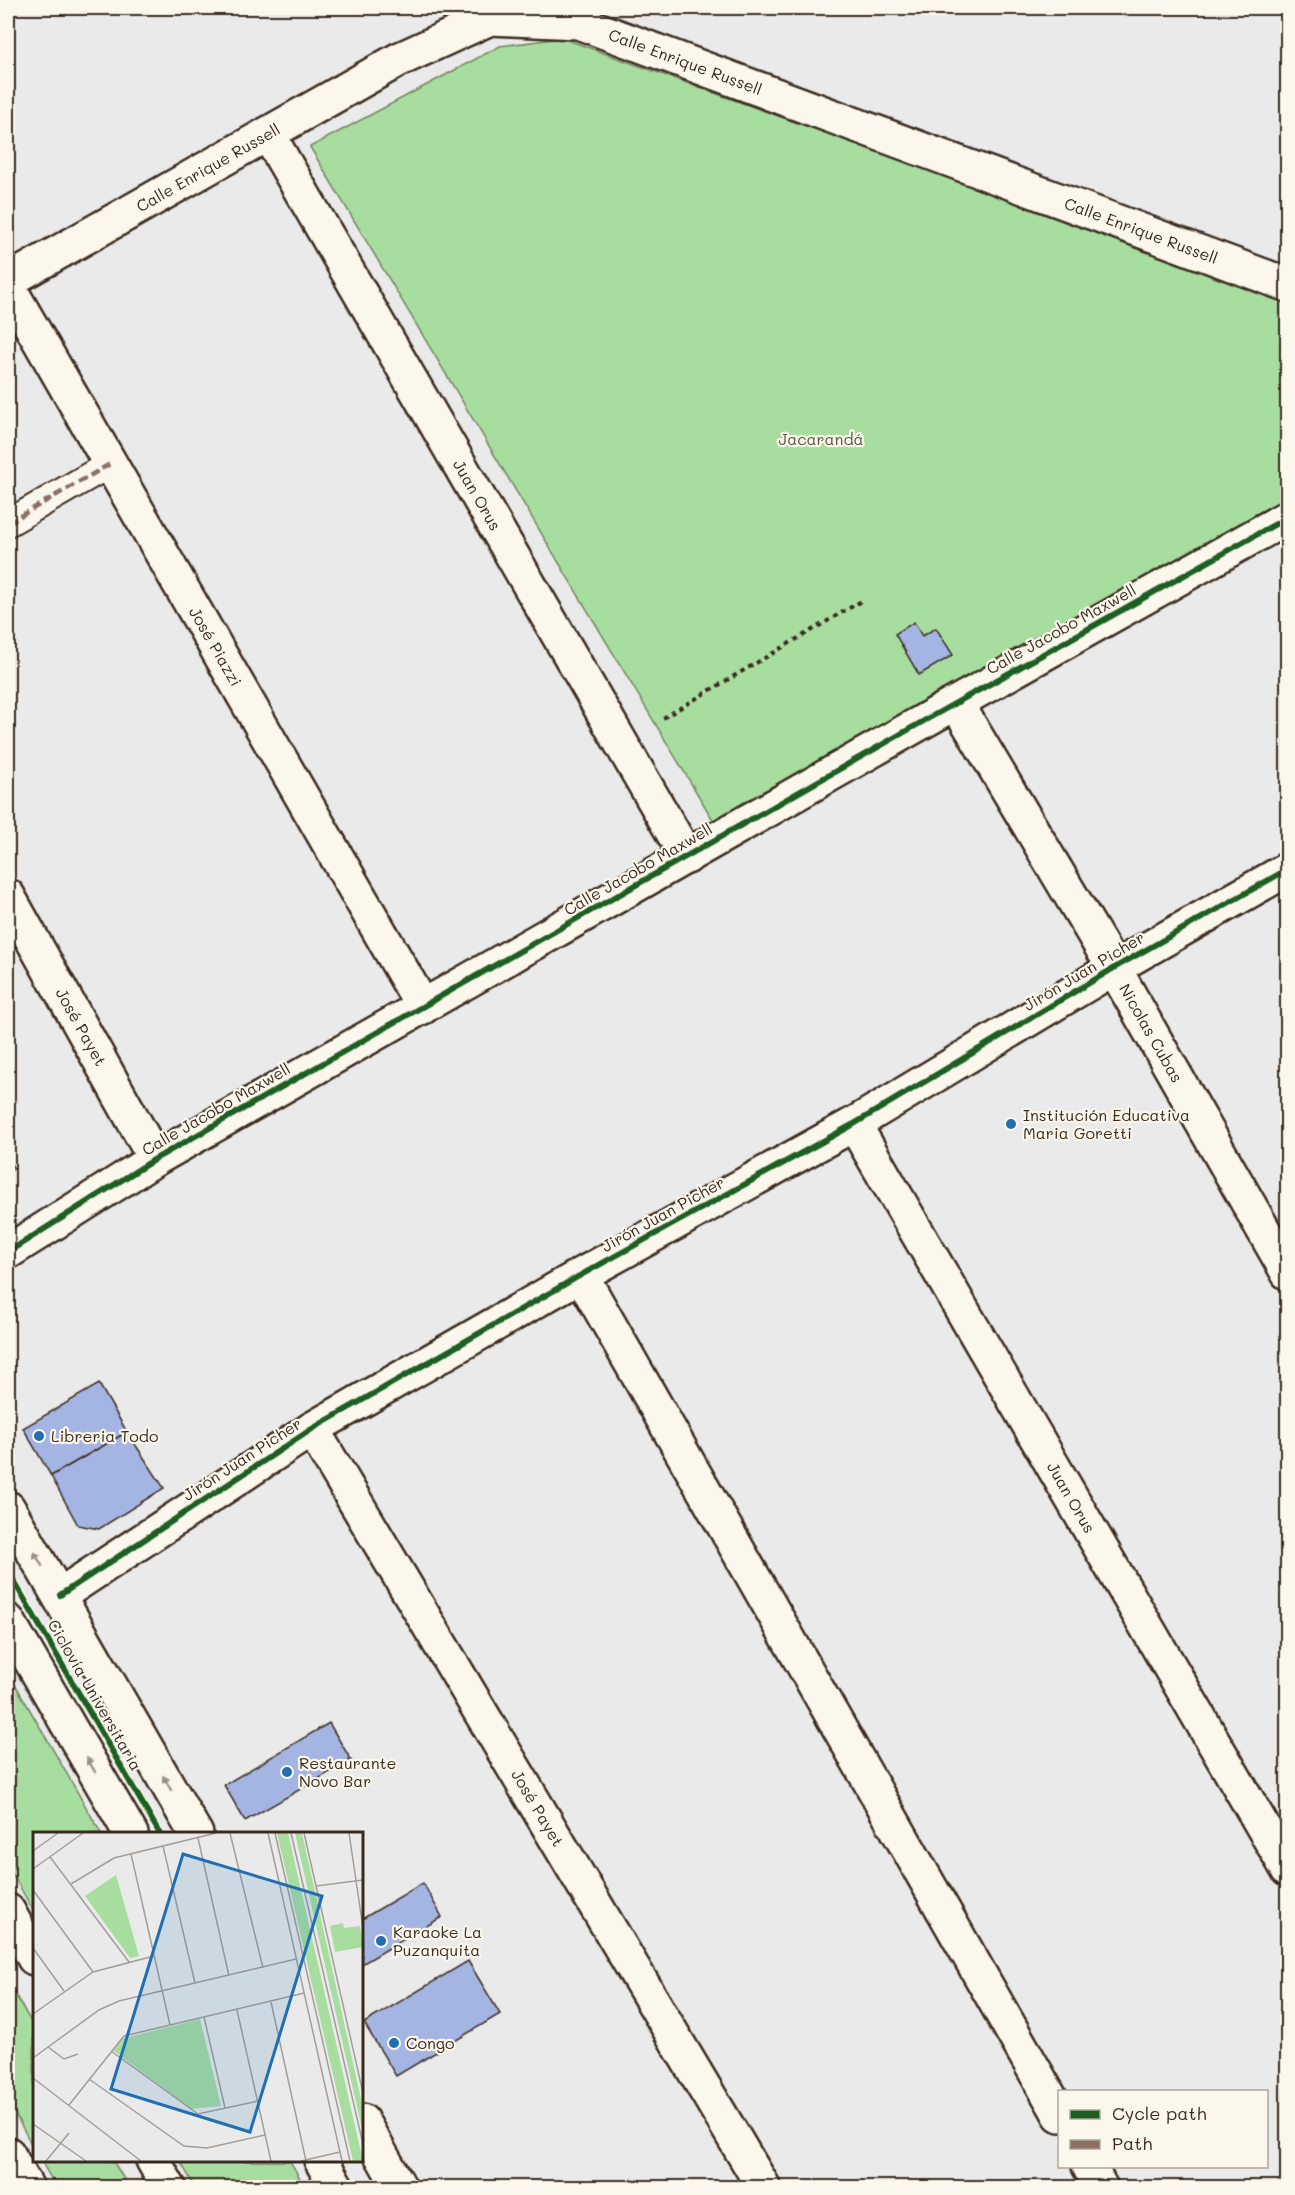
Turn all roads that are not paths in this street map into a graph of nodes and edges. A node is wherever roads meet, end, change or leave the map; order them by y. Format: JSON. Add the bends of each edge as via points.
{"nodes":[{"id":1,"x":268,"y":134,"type":"junction"},
{"id":2,"x":8,"y":284,"type":"edge"},
{"id":3,"x":1287,"y":285,"type":"edge"},
{"id":4,"x":110,"y":464,"type":"junction"},
{"id":5,"x":1287,"y":517,"type":"edge"},
{"id":6,"x":8,"y":523,"type":"edge"},
{"id":7,"x":957,"y":704,"type":"junction"},
{"id":8,"x":687,"y":857,"type":"junction"},
{"id":9,"x":1287,"y":869,"type":"edge"},
{"id":10,"x":8,"y":896,"type":"edge"},
{"id":11,"x":1114,"y":969,"type":"junction"},
{"id":12,"x":423,"y":1007,"type":"junction"},
{"id":13,"x":854,"y":1124,"type":"junction"},
{"id":14,"x":156,"y":1159,"type":"junction"},
{"id":15,"x":1279,"y":1241,"type":"edge"},
{"id":16,"x":8,"y":1252,"type":"edge"},
{"id":17,"x":1287,"y":1273,"type":"edge"},
{"id":18,"x":581,"y":1275,"type":"junction"},
{"id":19,"x":312,"y":1429,"type":"junction"},
{"id":20,"x":8,"y":1508,"type":"edge"},
{"id":21,"x":60,"y":1595,"type":"junction"},
{"id":22,"x":8,"y":1622,"type":"edge"},
{"id":23,"x":130,"y":1832,"type":"edge"},
{"id":24,"x":195,"y":1832,"type":"edge"},
{"id":25,"x":1287,"y":1870,"type":"edge"},
{"id":26,"x":8,"y":1911,"type":"edge"},
{"id":27,"x":33,"y":1956,"type":"edge"},
{"id":28,"x":1058,"y":2113,"type":"edge"},
{"id":29,"x":363,"y":2123,"type":"edge"},
{"id":30,"x":8,"y":2154,"type":"edge"},
{"id":31,"x":154,"y":2162,"type":"edge"},
{"id":32,"x":322,"y":2162,"type":"edge"},
{"id":33,"x":1090,"y":2168,"type":"edge"},
{"id":34,"x":27,"y":2187,"type":"edge"},
{"id":35,"x":169,"y":2187,"type":"edge"},
{"id":36,"x":337,"y":2187,"type":"edge"},
{"id":37,"x":400,"y":2187,"type":"edge"},
{"id":38,"x":764,"y":2187,"type":"edge"},
{"id":39,"x":1101,"y":2187,"type":"edge"}],
"edges":[{"from":1,"to":2,"type":"street","name":"Calle Enrique Russell"},
{"from":1,"to":3,"type":"street","name":"Calle Enrique Russell","via":[[398,60],[490,18],[578,22]]},
{"from":1,"to":8,"type":"street","name":"Juan Orus"},
{"from":2,"to":4,"type":"street","name":"José Piazzi"},
{"from":4,"to":6,"type":"street"},
{"from":4,"to":12,"type":"street","name":"José Piazzi"},
{"from":5,"to":7,"type":"street","name":"Calle Jacobo Maxwell"},
{"from":7,"to":8,"type":"street","name":"Calle Jacobo Maxwell"},
{"from":7,"to":11,"type":"street","name":"Nicolas Cubas"},
{"from":8,"to":12,"type":"street","name":"Calle Jacobo Maxwell"},
{"from":9,"to":11,"type":"street","name":"Jirón Juan Picher"},
{"from":10,"to":14,"type":"street","name":"José Payet"},
{"from":11,"to":13,"type":"street","name":"Jirón Juan Picher"},
{"from":11,"to":15,"type":"street","name":"Nicolas Cubas"},
{"from":12,"to":14,"type":"street","name":"Calle Jacobo Maxwell"},
{"from":13,"to":18,"type":"street","name":"Jirón Juan Picher"},
{"from":13,"to":25,"type":"street","name":"Juan Orus"},
{"from":14,"to":16,"type":"street","name":"Calle Jacobo Maxwell"},
{"from":15,"to":17,"type":"street","name":"Nicolas Cubas"},
{"from":18,"to":19,"type":"street","name":"Jirón Juan Picher"},
{"from":18,"to":28,"type":"street"},
{"from":19,"to":21,"type":"street","name":"Jirón Juan Picher"},
{"from":19,"to":38,"type":"street","name":"José Payet"},
{"from":21,"to":20,"type":"street","one_way":true},
{"from":24,"to":21,"type":"street","one_way":true},
{"from":23,"to":22,"type":"street","one_way":true},
{"from":26,"to":27,"type":"street"},
{"from":29,"to":37,"type":"street"},
{"from":30,"to":34,"type":"street"},
{"from":31,"to":35,"type":"street"},
{"from":32,"to":36,"type":"street"},
{"from":33,"to":39,"type":"street"}]}
